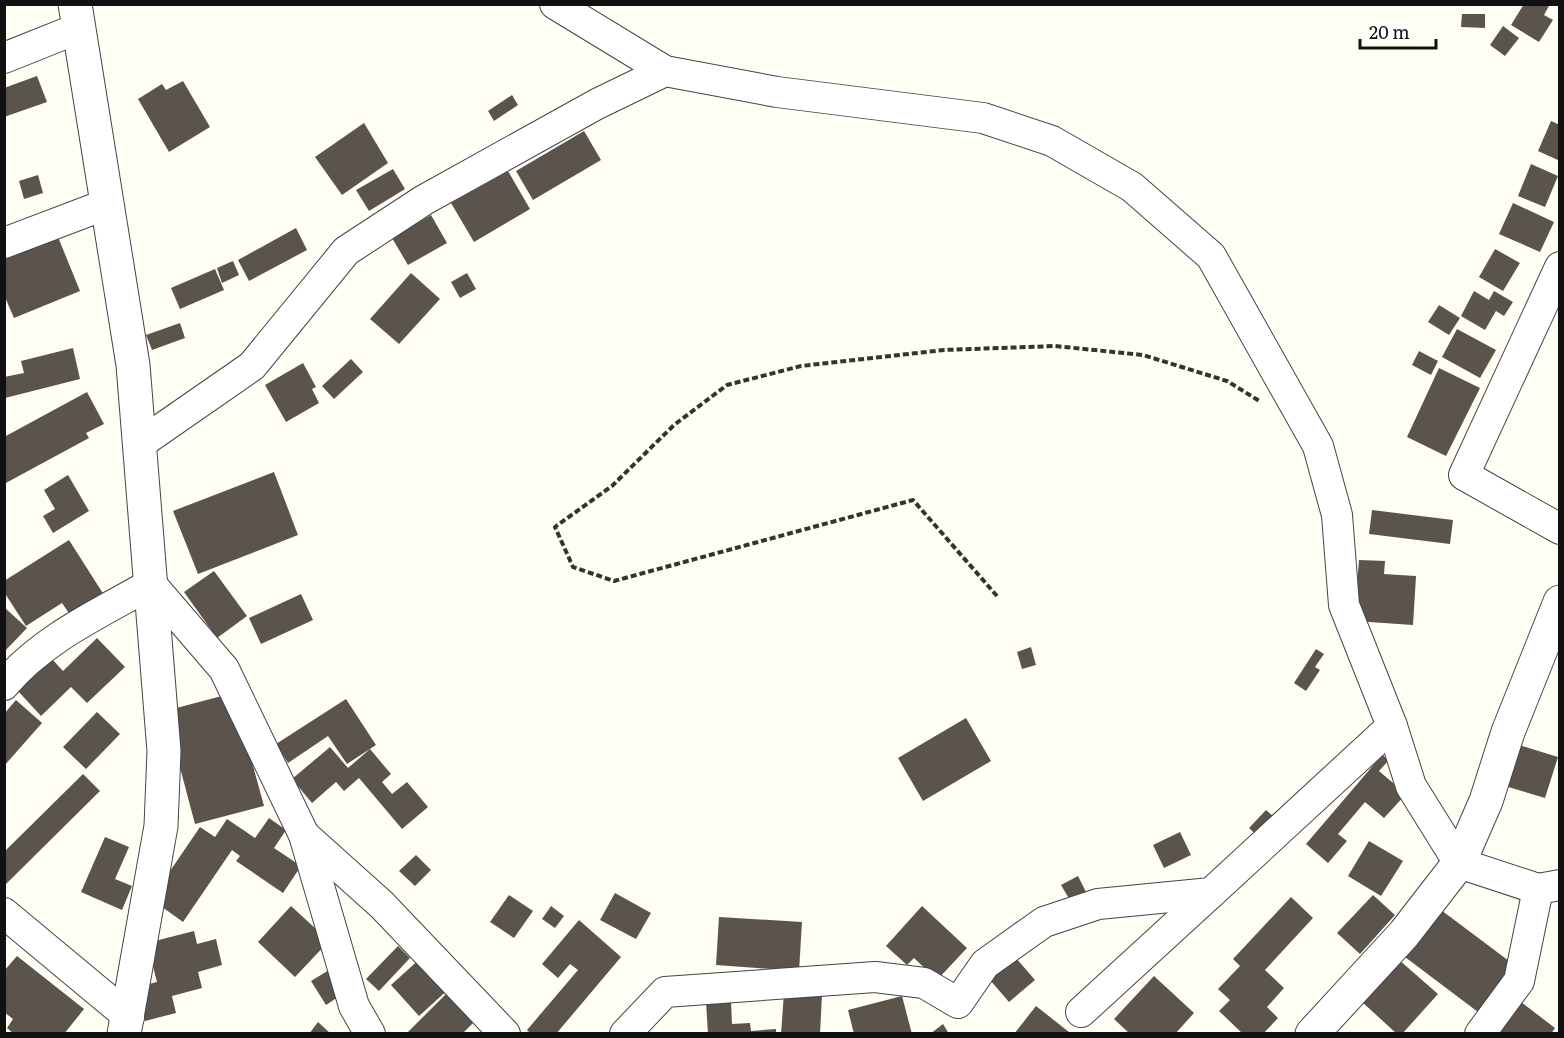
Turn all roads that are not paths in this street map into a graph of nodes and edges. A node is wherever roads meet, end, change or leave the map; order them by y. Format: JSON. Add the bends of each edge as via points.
{"nodes":[{"id":1,"x":555,"y":4,"type":"edge"},
{"id":2,"x":77,"y":16,"type":"edge"},
{"id":3,"x":4,"y":58,"type":"edge"},
{"id":4,"x":665,"y":71,"type":"junction"},
{"id":5,"x":107,"y":204,"type":"junction"},
{"id":6,"x":4,"y":243,"type":"edge"},
{"id":7,"x":1560,"y":267,"type":"edge"},
{"id":8,"x":141,"y":443,"type":"junction"},
{"id":9,"x":1560,"y":529,"type":"edge"},
{"id":10,"x":151,"y":584,"type":"junction"},
{"id":11,"x":1560,"y":602,"type":"edge"},
{"id":12,"x":4,"y":685,"type":"edge"},
{"id":13,"x":1392,"y":726,"type":"junction"},
{"id":14,"x":304,"y":835,"type":"junction"},
{"id":15,"x":1459,"y":863,"type":"junction"},
{"id":16,"x":1549,"y":887,"type":"edge"},
{"id":17,"x":1211,"y":894,"type":"junction"},
{"id":18,"x":4,"y":913,"type":"edge"},
{"id":19,"x":1081,"y":1012,"type":"dead end"},
{"id":20,"x":126,"y":1025,"type":"edge"},
{"id":21,"x":370,"y":1034,"type":"edge"},
{"id":22,"x":505,"y":1034,"type":"edge"},
{"id":23,"x":625,"y":1034,"type":"edge"},
{"id":24,"x":1312,"y":1034,"type":"edge"},
{"id":25,"x":1480,"y":1034,"type":"edge"}],
"edges":[{"from":1,"to":4,"type":"street"},
{"from":2,"to":3,"type":"street"},
{"from":2,"to":5,"type":"street"},
{"from":4,"to":8,"type":"street","via":[[424,200],[346,251],[252,366]]},
{"from":4,"to":13,"type":"street","via":[[777,92],[983,118],[1052,141],[1132,187],[1211,256],[1318,446],[1337,515],[1344,604]]},
{"from":5,"to":6,"type":"street"},
{"from":5,"to":8,"type":"street","via":[[133,365]]},
{"from":7,"to":9,"type":"street","via":[[1464,476]]},
{"from":8,"to":10,"type":"street"},
{"from":10,"to":12,"type":"street","via":[[54,641],[22,664]]},
{"from":10,"to":14,"type":"street","via":[[224,669]]},
{"from":10,"to":20,"type":"street","via":[[164,751],[161,826]]},
{"from":11,"to":15,"type":"street"},
{"from":13,"to":15,"type":"street","via":[[1411,786]]},
{"from":13,"to":17,"type":"street"},
{"from":14,"to":21,"type":"street","via":[[354,1005]]},
{"from":14,"to":22,"type":"street","via":[[382,905]]},
{"from":15,"to":16,"type":"street"},
{"from":15,"to":24,"type":"street","via":[[1404,934]]},
{"from":16,"to":25,"type":"street","via":[[1519,981]]},
{"from":17,"to":19,"type":"street"},
{"from":17,"to":23,"type":"street","via":[[1098,904],[1044,922],[985,964],[958,1003],[924,983],[875,977],[665,992]]},
{"from":18,"to":20,"type":"street"}]}
